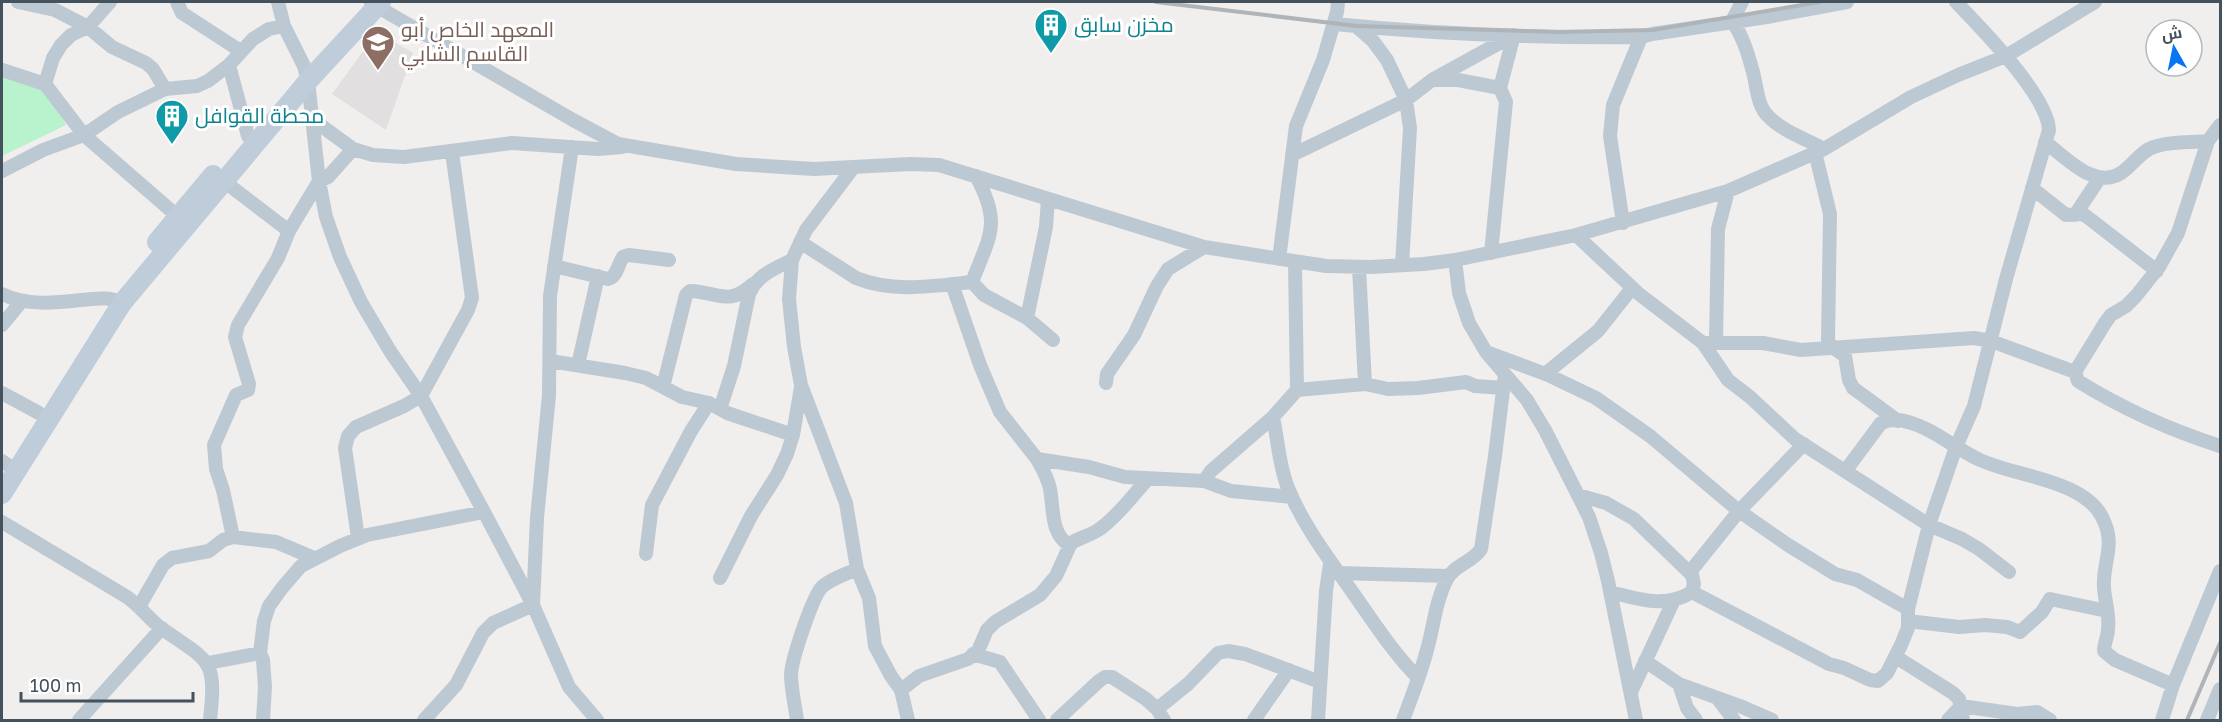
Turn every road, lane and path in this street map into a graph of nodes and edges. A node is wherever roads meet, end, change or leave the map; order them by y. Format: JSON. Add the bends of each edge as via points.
{"nodes":[{"id":1,"x":21,"y":2,"type":"edge"},
{"id":2,"x":110,"y":2,"type":"edge"},
{"id":3,"x":177,"y":2,"type":"edge"},
{"id":4,"x":278,"y":2,"type":"edge"},
{"id":5,"x":1338,"y":2,"type":"edge"},
{"id":6,"x":1742,"y":2,"type":"edge"},
{"id":7,"x":1847,"y":2,"type":"edge"},
{"id":8,"x":1956,"y":2,"type":"edge"},
{"id":9,"x":2095,"y":2,"type":"edge"},
{"id":10,"x":373,"y":3,"type":"edge"},
{"id":11,"x":1732,"y":21,"type":"junction"},
{"id":12,"x":1334,"y":24,"type":"junction"},
{"id":13,"x":284,"y":26,"type":"junction"},
{"id":14,"x":88,"y":27,"type":"junction"},
{"id":15,"x":1357,"y":27,"type":"junction"},
{"id":16,"x":1514,"y":35,"type":"junction"},
{"id":17,"x":1641,"y":38,"type":"junction"},
{"id":18,"x":240,"y":53,"type":"junction"},
{"id":19,"x":2006,"y":56,"type":"junction"},
{"id":20,"x":229,"y":65,"type":"junction"},
{"id":21,"x":2,"y":70,"type":"edge"},
{"id":22,"x":306,"y":74,"type":"junction"},
{"id":23,"x":1432,"y":80,"type":"junction"},
{"id":24,"x":45,"y":84,"type":"junction"},
{"id":25,"x":1500,"y":88,"type":"junction"},
{"id":26,"x":165,"y":89,"type":"junction"},
{"id":27,"x":1406,"y":100,"type":"junction"},
{"id":28,"x":312,"y":119,"type":"junction"},
{"id":29,"x":2220,"y":125,"type":"edge"},
{"id":30,"x":84,"y":135,"type":"junction"},
{"id":31,"x":248,"y":136,"type":"junction"},
{"id":32,"x":2208,"y":141,"type":"junction"},
{"id":33,"x":2045,"y":142,"type":"junction"},
{"id":34,"x":630,"y":146,"type":"junction"},
{"id":35,"x":572,"y":147,"type":"junction"},
{"id":36,"x":353,"y":149,"type":"junction"},
{"id":37,"x":1819,"y":151,"type":"junction"},
{"id":38,"x":452,"y":152,"type":"junction"},
{"id":39,"x":1292,"y":155,"type":"junction"},
{"id":40,"x":853,"y":168,"type":"junction"},
{"id":41,"x":2,"y":171,"type":"edge"},
{"id":42,"x":976,"y":176,"type":"junction"},
{"id":43,"x":2099,"y":179,"type":"junction"},
{"id":44,"x":319,"y":181,"type":"junction"},
{"id":45,"x":225,"y":182,"type":"junction"},
{"id":46,"x":2032,"y":188,"type":"junction"},
{"id":47,"x":1728,"y":191,"type":"junction"},
{"id":48,"x":1048,"y":199,"type":"junction"},
{"id":49,"x":2074,"y":215,"type":"junction"},
{"id":50,"x":183,"y":220,"type":"junction"},
{"id":51,"x":1623,"y":222,"type":"junction"},
{"id":52,"x":289,"y":231,"type":"junction"},
{"id":53,"x":1576,"y":235,"type":"junction"},
{"id":54,"x":800,"y":242,"type":"junction"},
{"id":55,"x":1204,"y":247,"type":"junction"},
{"id":56,"x":1491,"y":253,"type":"junction"},
{"id":57,"x":1279,"y":259,"type":"junction"},
{"id":58,"x":669,"y":260,"type":"dead end"},
{"id":59,"x":792,"y":260,"type":"junction"},
{"id":60,"x":1455,"y":260,"type":"junction"},
{"id":61,"x":1295,"y":262,"type":"junction"},
{"id":62,"x":1402,"y":265,"type":"junction"},
{"id":63,"x":554,"y":266,"type":"junction"},
{"id":64,"x":1359,"y":267,"type":"junction"},
{"id":65,"x":2157,"y":271,"type":"junction"},
{"id":66,"x":597,"y":276,"type":"junction"},
{"id":67,"x":972,"y":282,"type":"junction"},
{"id":68,"x":753,"y":284,"type":"junction"},
{"id":69,"x":952,"y":284,"type":"junction"},
{"id":70,"x":1632,"y":288,"type":"junction"},
{"id":71,"x":2,"y":294,"type":"edge"},
{"id":72,"x":117,"y":300,"type":"junction"},
{"id":73,"x":21,"y":302,"type":"junction"},
{"id":74,"x":1027,"y":318,"type":"junction"},
{"id":75,"x":2,"y":326,"type":"edge"},
{"id":76,"x":1053,"y":340,"type":"dead end"},
{"id":77,"x":1991,"y":341,"type":"junction"},
{"id":78,"x":1709,"y":343,"type":"junction"},
{"id":79,"x":1833,"y":348,"type":"junction"},
{"id":80,"x":1486,"y":352,"type":"junction"},
{"id":81,"x":550,"y":361,"type":"junction"},
{"id":82,"x":578,"y":365,"type":"junction"},
{"id":83,"x":2075,"y":372,"type":"junction"},
{"id":84,"x":1545,"y":374,"type":"junction"},
{"id":85,"x":1504,"y":381,"type":"junction"},
{"id":86,"x":1106,"y":383,"type":"dead end"},
{"id":87,"x":1365,"y":384,"type":"junction"},
{"id":88,"x":801,"y":385,"type":"junction"},
{"id":89,"x":663,"y":387,"type":"junction"},
{"id":90,"x":1297,"y":390,"type":"junction"},
{"id":91,"x":2,"y":393,"type":"edge"},
{"id":92,"x":421,"y":396,"type":"junction"},
{"id":93,"x":714,"y":406,"type":"junction"},
{"id":94,"x":39,"y":413,"type":"junction"},
{"id":95,"x":1273,"y":417,"type":"junction"},
{"id":96,"x":1898,"y":421,"type":"junction"},
{"id":97,"x":793,"y":435,"type":"junction"},
{"id":98,"x":1804,"y":444,"type":"junction"},
{"id":99,"x":2220,"y":446,"type":"edge"},
{"id":100,"x":1956,"y":447,"type":"junction"},
{"id":101,"x":1037,"y":459,"type":"junction"},
{"id":102,"x":4,"y":467,"type":"edge"},
{"id":103,"x":1846,"y":470,"type":"junction"},
{"id":104,"x":1148,"y":480,"type":"junction"},
{"id":105,"x":1204,"y":481,"type":"junction"},
{"id":106,"x":2,"y":494,"type":"edge"},
{"id":107,"x":1578,"y":495,"type":"junction"},
{"id":108,"x":1292,"y":497,"type":"junction"},
{"id":109,"x":1740,"y":511,"type":"junction"},
{"id":110,"x":484,"y":512,"type":"junction"},
{"id":111,"x":2,"y":522,"type":"edge"},
{"id":112,"x":1929,"y":525,"type":"junction"},
{"id":113,"x":233,"y":537,"type":"junction"},
{"id":114,"x":358,"y":538,"type":"junction"},
{"id":115,"x":1070,"y":546,"type":"junction"},
{"id":116,"x":646,"y":554,"type":"dead end"},
{"id":117,"x":314,"y":558,"type":"junction"},
{"id":118,"x":1334,"y":568,"type":"junction"},
{"id":119,"x":857,"y":569,"type":"junction"},
{"id":120,"x":2220,"y":571,"type":"edge"},
{"id":121,"x":1690,"y":572,"type":"junction"},
{"id":122,"x":2010,"y":572,"type":"dead end"},
{"id":123,"x":1448,"y":576,"type":"junction"},
{"id":124,"x":720,"y":578,"type":"dead end"},
{"id":125,"x":1610,"y":592,"type":"junction"},
{"id":126,"x":1692,"y":592,"type":"junction"},
{"id":127,"x":1673,"y":602,"type":"junction"},
{"id":128,"x":533,"y":605,"type":"junction"},
{"id":129,"x":140,"y":606,"type":"junction"},
{"id":130,"x":2107,"y":612,"type":"junction"},
{"id":131,"x":1908,"y":615,"type":"junction"},
{"id":132,"x":162,"y":628,"type":"junction"},
{"id":133,"x":260,"y":653,"type":"junction"},
{"id":134,"x":974,"y":654,"type":"junction"},
{"id":135,"x":1896,"y":657,"type":"junction"},
{"id":136,"x":1645,"y":661,"type":"junction"},
{"id":137,"x":208,"y":663,"type":"junction"},
{"id":138,"x":1289,"y":669,"type":"junction"},
{"id":139,"x":1417,"y":677,"type":"junction"},
{"id":140,"x":1320,"y":682,"type":"junction"},
{"id":141,"x":1679,"y":684,"type":"junction"},
{"id":142,"x":2173,"y":685,"type":"junction"},
{"id":143,"x":2220,"y":689,"type":"edge"},
{"id":144,"x":901,"y":690,"type":"junction"},
{"id":145,"x":1631,"y":692,"type":"junction"},
{"id":146,"x":1718,"y":699,"type":"junction"},
{"id":147,"x":1961,"y":706,"type":"junction"},
{"id":148,"x":1161,"y":715,"type":"edge"},
{"id":149,"x":79,"y":720,"type":"edge"},
{"id":150,"x":210,"y":720,"type":"edge"},
{"id":151,"x":263,"y":720,"type":"edge"},
{"id":152,"x":424,"y":720,"type":"edge"},
{"id":153,"x":597,"y":720,"type":"edge"},
{"id":154,"x":797,"y":720,"type":"edge"},
{"id":155,"x":908,"y":720,"type":"edge"},
{"id":156,"x":1039,"y":720,"type":"edge"},
{"id":157,"x":1057,"y":720,"type":"edge"},
{"id":158,"x":1254,"y":720,"type":"edge"},
{"id":159,"x":1318,"y":720,"type":"edge"},
{"id":160,"x":1403,"y":720,"type":"edge"},
{"id":161,"x":1636,"y":720,"type":"edge"},
{"id":162,"x":1696,"y":720,"type":"edge"},
{"id":163,"x":1734,"y":720,"type":"edge"},
{"id":164,"x":1772,"y":720,"type":"edge"},
{"id":165,"x":1948,"y":720,"type":"edge"},
{"id":166,"x":1964,"y":720,"type":"edge"},
{"id":167,"x":2050,"y":720,"type":"edge"},
{"id":168,"x":2162,"y":720,"type":"edge"},
{"id":169,"x":2207,"y":720,"type":"edge"}],
"edges":[{"from":1,"to":14,"type":"street","via":[[55,10]]},
{"from":2,"to":14,"type":"street"},
{"from":3,"to":18,"type":"street","via":[[182,13]]},
{"from":4,"to":13,"type":"street"},
{"from":5,"to":12,"type":"street"},
{"from":6,"to":11,"type":"street"},
{"from":7,"to":11,"type":"street"},
{"from":8,"to":19,"type":"street"},
{"from":9,"to":19,"type":"street"},
{"from":10,"to":22,"type":"main road"},
{"from":10,"to":34,"type":"street","via":[[582,125]]},
{"from":11,"to":17,"type":"street"},
{"from":11,"to":37,"type":"street","via":[[1743,40],[1761,107],[1767,116]]},
{"from":12,"to":15,"type":"street"},
{"from":12,"to":39,"type":"street","via":[[1296,126]]},
{"from":13,"to":18,"type":"street","via":[[269,29]]},
{"from":13,"to":22,"type":"street"},
{"from":14,"to":24,"type":"street","via":[[61,45]]},
{"from":14,"to":26,"type":"street","via":[[153,69]]},
{"from":15,"to":16,"type":"street"},
{"from":15,"to":27,"type":"street","via":[[1387,60]]},
{"from":16,"to":17,"type":"street"},
{"from":16,"to":23,"type":"street"},
{"from":16,"to":25,"type":"street"},
{"from":17,"to":51,"type":"street","via":[[1612,105],[1610,136]]},
{"from":18,"to":20,"type":"street"},
{"from":19,"to":33,"type":"street","via":[[2049,119]]},
{"from":19,"to":37,"type":"street","via":[[1911,97]]},
{"from":20,"to":26,"type":"street","via":[[197,86]]},
{"from":20,"to":31,"type":"street"},
{"from":21,"to":24,"type":"street"},
{"from":22,"to":28,"type":"street"},
{"from":22,"to":31,"type":"main road"},
{"from":22,"to":45,"type":"main road"},
{"from":23,"to":25,"type":"street","via":[[1458,80]]},
{"from":23,"to":27,"type":"street"},
{"from":24,"to":30,"type":"street"},
{"from":25,"to":56,"type":"street","via":[[1506,102]]},
{"from":26,"to":30,"type":"street","via":[[118,112]]},
{"from":27,"to":39,"type":"street"},
{"from":27,"to":62,"type":"street","via":[[1410,128]]},
{"from":28,"to":36,"type":"street"},
{"from":28,"to":44,"type":"street"},
{"from":29,"to":32,"type":"street"},
{"from":30,"to":41,"type":"street"},
{"from":30,"to":50,"type":"street"},
{"from":31,"to":50,"type":"main road"},
{"from":32,"to":43,"type":"street","via":[[2157,146],[2146,150],[2120,174]]},
{"from":32,"to":65,"type":"street","via":[[2178,233]]},
{"from":33,"to":43,"type":"street"},
{"from":33,"to":46,"type":"street"},
{"from":34,"to":35,"type":"street"},
{"from":34,"to":40,"type":"street","via":[[736,164]]},
{"from":35,"to":38,"type":"street","via":[[512,143]]},
{"from":35,"to":63,"type":"street"},
{"from":36,"to":38,"type":"street","via":[[404,158]]},
{"from":36,"to":44,"type":"street","via":[[328,177]]},
{"from":37,"to":47,"type":"street"},
{"from":37,"to":79,"type":"street","via":[[1830,214],[1828,341]]},
{"from":38,"to":92,"type":"street","via":[[472,298]]},
{"from":39,"to":57,"type":"street"},
{"from":40,"to":42,"type":"street","via":[[939,165]]},
{"from":40,"to":54,"type":"street"},
{"from":42,"to":48,"type":"street"},
{"from":42,"to":67,"type":"street","via":[[989,204],[992,224]]},
{"from":43,"to":49,"type":"street"},
{"from":44,"to":52,"type":"street"},
{"from":44,"to":92,"type":"street","via":[[339,257],[390,351]]},
{"from":45,"to":50,"type":"main road"},
{"from":45,"to":52,"type":"street"},
{"from":46,"to":49,"type":"street","via":[[2066,215]]},
{"from":46,"to":77,"type":"street"},
{"from":47,"to":51,"type":"street"},
{"from":47,"to":78,"type":"street","via":[[1718,229]]},
{"from":48,"to":55,"type":"street"},
{"from":48,"to":74,"type":"street"},
{"from":49,"to":65,"type":"street","via":[[2086,216]]},
{"from":50,"to":72,"type":"main road"},
{"from":51,"to":53,"type":"street"},
{"from":52,"to":113,"type":"street","via":[[278,258],[238,325],[235,337],[248,390],[236,395],[214,445]]},
{"from":53,"to":56,"type":"street"},
{"from":53,"to":70,"type":"street"},
{"from":54,"to":59,"type":"street"},
{"from":54,"to":69,"type":"street","via":[[866,282],[910,288]]},
{"from":55,"to":57,"type":"street"},
{"from":55,"to":86,"type":"street","via":[[1168,269],[1134,335],[1107,374]]},
{"from":56,"to":60,"type":"street"},
{"from":57,"to":61,"type":"street"},
{"from":58,"to":66,"type":"street","via":[[629,255],[623,257],[612,278]]},
{"from":59,"to":68,"type":"street"},
{"from":59,"to":88,"type":"street","via":[[789,299]]},
{"from":60,"to":62,"type":"street"},
{"from":60,"to":80,"type":"street","via":[[1459,293],[1469,323]]},
{"from":61,"to":64,"type":"street"},
{"from":61,"to":90,"type":"street"},
{"from":62,"to":64,"type":"street"},
{"from":63,"to":66,"type":"street"},
{"from":63,"to":81,"type":"street"},
{"from":64,"to":87,"type":"street"},
{"from":65,"to":83,"type":"street","via":[[2126,306],[2111,315]]},
{"from":66,"to":82,"type":"street"},
{"from":67,"to":69,"type":"street"},
{"from":67,"to":74,"type":"street","via":[[984,295]]},
{"from":68,"to":89,"type":"street","via":[[732,298],[697,291],[686,295]]},
{"from":68,"to":93,"type":"street","via":[[734,366]]},
{"from":69,"to":101,"type":"street","via":[[1000,412]]},
{"from":70,"to":78,"type":"street"},
{"from":70,"to":84,"type":"street","via":[[1598,331]]},
{"from":71,"to":73,"type":"street"},
{"from":72,"to":73,"type":"street"},
{"from":72,"to":94,"type":"main road"},
{"from":72,"to":106,"type":"main road"},
{"from":73,"to":75,"type":"street"},
{"from":74,"to":76,"type":"street"},
{"from":77,"to":79,"type":"street","via":[[1949,338]]},
{"from":77,"to":83,"type":"street"},
{"from":77,"to":100,"type":"street","via":[[1974,406]]},
{"from":78,"to":79,"type":"street","via":[[1763,342],[1802,350]]},
{"from":78,"to":98,"type":"street","via":[[1728,380]]},
{"from":79,"to":96,"type":"street","via":[[1845,356],[1853,388]]},
{"from":80,"to":84,"type":"street"},
{"from":80,"to":85,"type":"street"},
{"from":81,"to":82,"type":"street"},
{"from":81,"to":128,"type":"street"},
{"from":82,"to":89,"type":"street","via":[[645,378]]},
{"from":83,"to":99,"type":"street","via":[[2078,381],[2140,416]]},
{"from":84,"to":109,"type":"street","via":[[1596,398],[1650,436]]},
{"from":85,"to":87,"type":"street","via":[[1388,389]]},
{"from":85,"to":107,"type":"street","via":[[1527,400]]},
{"from":85,"to":123,"type":"street","via":[[1481,549]]},
{"from":87,"to":90,"type":"street"},
{"from":88,"to":97,"type":"street"},
{"from":88,"to":119,"type":"street","via":[[846,503]]},
{"from":89,"to":93,"type":"street"},
{"from":90,"to":95,"type":"street"},
{"from":91,"to":94,"type":"street"},
{"from":92,"to":110,"type":"street"},
{"from":92,"to":114,"type":"street","via":[[356,427],[348,436],[345,448]]},
{"from":93,"to":97,"type":"street"},
{"from":93,"to":116,"type":"street","via":[[691,431],[652,505]]},
{"from":94,"to":102,"type":"main road"},
{"from":95,"to":105,"type":"street"},
{"from":95,"to":108,"type":"street","via":[[1281,468]]},
{"from":96,"to":100,"type":"street","via":[[1925,429]]},
{"from":96,"to":103,"type":"street","via":[[1881,423]]},
{"from":97,"to":124,"type":"street","via":[[777,475]]},
{"from":98,"to":103,"type":"street"},
{"from":98,"to":109,"type":"street"},
{"from":100,"to":112,"type":"street"},
{"from":100,"to":130,"type":"street","via":[[1982,461],[2054,482],[2091,502],[2103,518],[2109,537],[2104,589]]},
{"from":101,"to":104,"type":"street"},
{"from":101,"to":115,"type":"street","via":[[1049,487],[1055,527]]},
{"from":103,"to":112,"type":"street"},
{"from":104,"to":105,"type":"street"},
{"from":104,"to":115,"type":"street","via":[[1103,527]]},
{"from":105,"to":108,"type":"street","via":[[1231,491]]},
{"from":107,"to":121,"type":"street","via":[[1606,503],[1634,519]]},
{"from":107,"to":125,"type":"street","via":[[1601,553]]},
{"from":108,"to":118,"type":"street"},
{"from":109,"to":121,"type":"street"},
{"from":109,"to":131,"type":"street","via":[[1835,574],[1857,580]]},
{"from":110,"to":114,"type":"street"},
{"from":110,"to":128,"type":"street"},
{"from":111,"to":129,"type":"street"},
{"from":112,"to":122,"type":"street","via":[[1962,539]]},
{"from":112,"to":131,"type":"street"},
{"from":113,"to":117,"type":"street","via":[[276,542]]},
{"from":113,"to":129,"type":"street","via":[[209,551],[172,558],[163,565]]},
{"from":114,"to":117,"type":"street"},
{"from":115,"to":134,"type":"street","via":[[1056,576],[1040,595],[995,622]]},
{"from":117,"to":133,"type":"street","via":[[301,566],[269,606]]},
{"from":118,"to":123,"type":"street"},
{"from":118,"to":139,"type":"street","via":[[1393,652]]},
{"from":118,"to":140,"type":"street","via":[[1326,591]]},
{"from":119,"to":144,"type":"street","via":[[868,598],[875,646]]},
{"from":119,"to":154,"type":"street","via":[[821,587],[814,600],[793,663]]},
{"from":120,"to":142,"type":"street"},
{"from":121,"to":126,"type":"street"},
{"from":123,"to":139,"type":"street"},
{"from":125,"to":127,"type":"street","via":[[1653,603]]},
{"from":125,"to":145,"type":"street"},
{"from":126,"to":127,"type":"street"},
{"from":126,"to":135,"type":"street","via":[[1829,664],[1870,680],[1884,678]]},
{"from":127,"to":136,"type":"street"},
{"from":128,"to":152,"type":"street","via":[[493,623],[483,633],[456,685]]},
{"from":128,"to":153,"type":"street","via":[[569,687]]},
{"from":129,"to":132,"type":"street"},
{"from":130,"to":131,"type":"street","via":[[2050,599],[2020,632],[1985,625],[1959,627]]},
{"from":130,"to":142,"type":"street","via":[[2106,655]]},
{"from":131,"to":135,"type":"street","via":[[1908,628]]},
{"from":132,"to":137,"type":"street"},
{"from":132,"to":149,"type":"street"},
{"from":133,"to":137,"type":"street"},
{"from":133,"to":151,"type":"street","via":[[265,687]]},
{"from":134,"to":144,"type":"street","via":[[919,676]]},
{"from":134,"to":156,"type":"street","via":[[1000,662]]},
{"from":135,"to":147,"type":"street","via":[[1953,693]]},
{"from":136,"to":141,"type":"street"},
{"from":136,"to":145,"type":"street"},
{"from":137,"to":150,"type":"street","via":[[212,689]]},
{"from":138,"to":140,"type":"street"},
{"from":138,"to":148,"type":"street","via":[[1245,654],[1218,653]]},
{"from":138,"to":158,"type":"street"},
{"from":139,"to":160,"type":"street"},
{"from":140,"to":159,"type":"street"},
{"from":141,"to":146,"type":"street"},
{"from":141,"to":162,"type":"street","via":[[1687,708]]},
{"from":142,"to":168,"type":"street"},
{"from":143,"to":169,"type":"street"},
{"from":144,"to":155,"type":"street"},
{"from":145,"to":161,"type":"street"},
{"from":146,"to":163,"type":"street"},
{"from":146,"to":164,"type":"street"},
{"from":147,"to":165,"type":"street"},
{"from":147,"to":166,"type":"street"},
{"from":147,"to":167,"type":"street","via":[[2017,714],[2037,712]]},
{"from":148,"to":157,"type":"street","via":[[1112,676],[1105,677]]}]}
